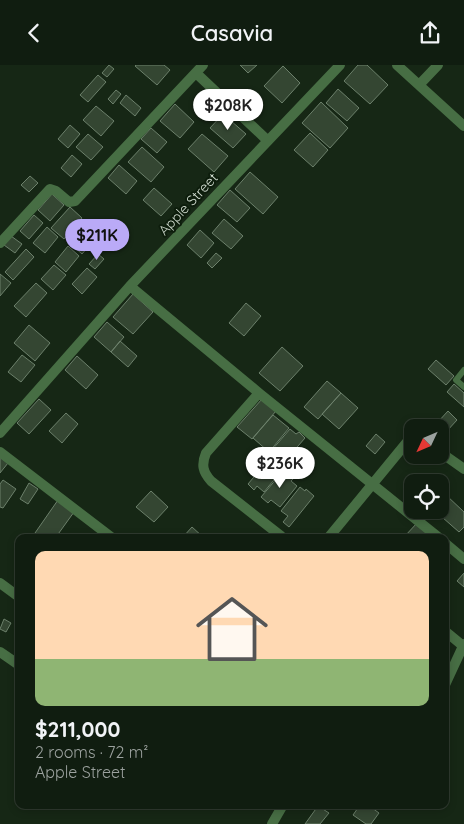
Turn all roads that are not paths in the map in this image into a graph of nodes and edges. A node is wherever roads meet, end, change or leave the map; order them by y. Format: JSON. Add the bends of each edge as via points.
{"nodes":[{"id":1,"x":340,"y":65,"type":"edge"},
{"id":2,"x":397,"y":65,"type":"edge"},
{"id":3,"x":438,"y":65,"type":"edge"},
{"id":4,"x":199,"y":69,"type":"edge"},
{"id":5,"x":418,"y":85,"type":"junction"},
{"id":6,"x":464,"y":125,"type":"edge"},
{"id":7,"x":267,"y":141,"type":"junction"},
{"id":8,"x":0,"y":243,"type":"edge"},
{"id":9,"x":130,"y":286,"type":"junction"},
{"id":10,"x":464,"y":370,"type":"edge"},
{"id":11,"x":464,"y":387,"type":"edge"},
{"id":12,"x":259,"y":393,"type":"junction"},
{"id":13,"x":0,"y":433,"type":"edge"},
{"id":14,"x":404,"y":446,"type":"edge"},
{"id":15,"x":0,"y":452,"type":"edge"},
{"id":16,"x":449,"y":458,"type":"edge"},
{"id":17,"x":464,"y":469,"type":"edge"},
{"id":18,"x":372,"y":485,"type":"junction"},
{"id":19,"x":107,"y":534,"type":"edge"},
{"id":20,"x":278,"y":534,"type":"edge"},
{"id":21,"x":333,"y":534,"type":"edge"},
{"id":22,"x":434,"y":534,"type":"edge"},
{"id":23,"x":449,"y":546,"type":"edge"},
{"id":24,"x":464,"y":559,"type":"edge"},
{"id":25,"x":0,"y":583,"type":"edge"},
{"id":26,"x":15,"y":594,"type":"edge"},
{"id":27,"x":449,"y":634,"type":"edge"},
{"id":28,"x":463,"y":645,"type":"edge"},
{"id":29,"x":0,"y":652,"type":"edge"},
{"id":30,"x":15,"y":662,"type":"edge"},
{"id":31,"x":449,"y":676,"type":"edge"},
{"id":32,"x":281,"y":809,"type":"edge"},
{"id":33,"x":272,"y":824,"type":"edge"}],
"edges":[{"from":1,"to":7,"type":"street","name":"Apple Street"},
{"from":2,"to":5,"type":"street"},
{"from":3,"to":5,"type":"street"},
{"from":4,"to":7,"type":"street"},
{"from":4,"to":8,"type":"street","via":[[75,201],[69,202],[50,189]]},
{"from":5,"to":6,"type":"street"},
{"from":7,"to":9,"type":"street","name":"Apple Street"},
{"from":9,"to":12,"type":"street"},
{"from":9,"to":13,"type":"street","name":"Apple Street"},
{"from":10,"to":11,"type":"lane","via":[[456,380]]},
{"from":12,"to":18,"type":"street"},
{"from":12,"to":20,"type":"street","via":[[206,453],[202,467],[211,481]]},
{"from":14,"to":18,"type":"street"},
{"from":15,"to":19,"type":"street"},
{"from":16,"to":17,"type":"street"},
{"from":18,"to":21,"type":"street"},
{"from":18,"to":22,"type":"street"},
{"from":23,"to":24,"type":"street"},
{"from":25,"to":26,"type":"street"},
{"from":27,"to":28,"type":"street"},
{"from":28,"to":31,"type":"street"},
{"from":29,"to":30,"type":"street"},
{"from":32,"to":33,"type":"street"}]}
